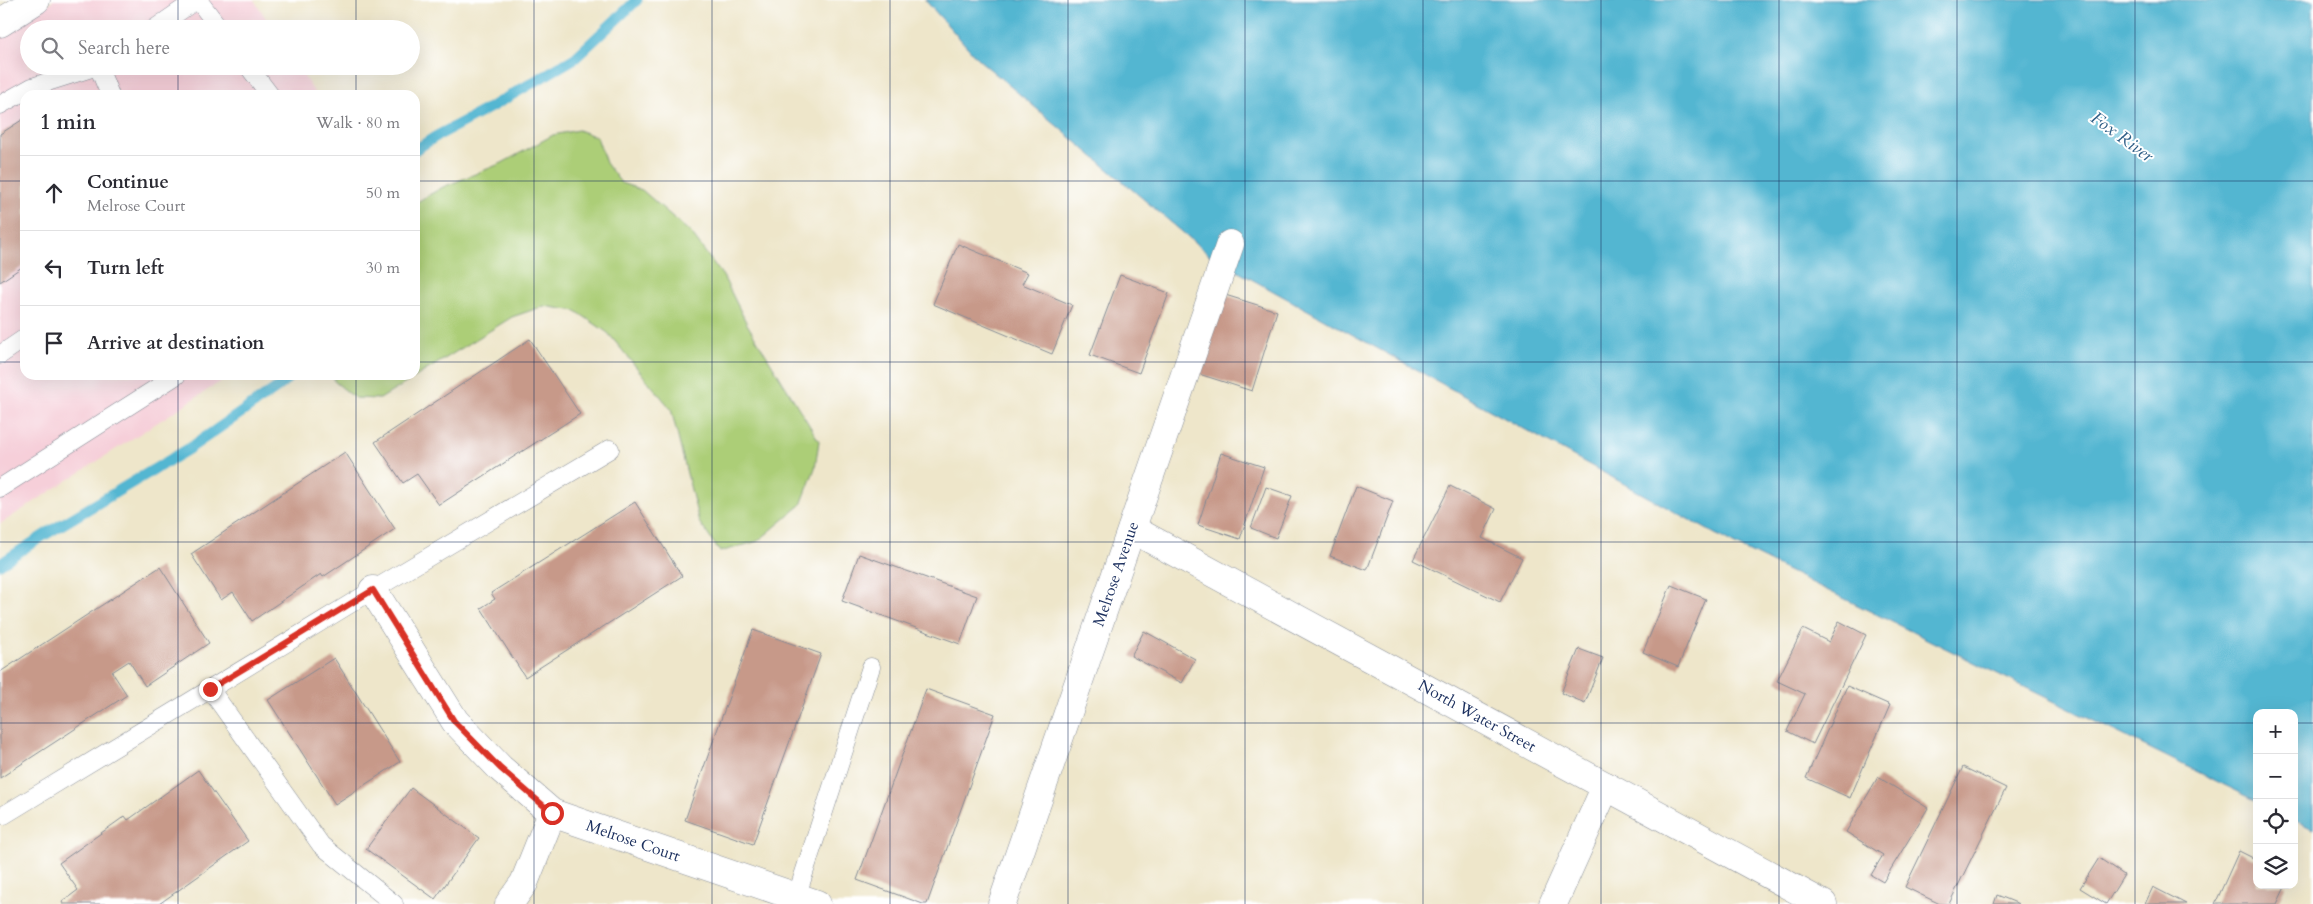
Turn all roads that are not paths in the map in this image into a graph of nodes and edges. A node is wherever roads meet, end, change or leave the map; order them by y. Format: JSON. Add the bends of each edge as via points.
{"nodes":[{"id":1,"x":36,"y":0,"type":"edge"},
{"id":2,"x":197,"y":0,"type":"edge"},
{"id":3,"x":167,"y":20,"type":"edge"},
{"id":4,"x":213,"y":20,"type":"edge"},
{"id":5,"x":0,"y":23,"type":"edge"},
{"id":6,"x":70,"y":75,"type":"edge"},
{"id":7,"x":102,"y":75,"type":"edge"},
{"id":8,"x":254,"y":75,"type":"edge"},
{"id":9,"x":27,"y":90,"type":"edge"},
{"id":10,"x":108,"y":90,"type":"edge"},
{"id":11,"x":263,"y":90,"type":"edge"},
{"id":12,"x":20,"y":94,"type":"edge"},
{"id":13,"x":0,"y":105,"type":"edge"},
{"id":14,"x":1230,"y":244,"type":"dead end"},
{"id":15,"x":20,"y":341,"type":"edge"},
{"id":16,"x":0,"y":355,"type":"edge"},
{"id":17,"x":169,"y":380,"type":"edge"},
{"id":18,"x":610,"y":449,"type":"dead end"},
{"id":19,"x":0,"y":488,"type":"edge"},
{"id":20,"x":1132,"y":529,"type":"junction"},
{"id":21,"x":373,"y":590,"type":"junction"},
{"id":22,"x":871,"y":667,"type":"dead end"},
{"id":23,"x":210,"y":689,"type":"junction"},
{"id":24,"x":1606,"y":786,"type":"junction"},
{"id":25,"x":552,"y":813,"type":"junction"},
{"id":26,"x":4,"y":815,"type":"dead end"},
{"id":27,"x":803,"y":902,"type":"edge"},
{"id":28,"x":394,"y":904,"type":"edge"},
{"id":29,"x":509,"y":904,"type":"edge"},
{"id":30,"x":1002,"y":904,"type":"edge"},
{"id":31,"x":1553,"y":904,"type":"edge"},
{"id":32,"x":1823,"y":904,"type":"edge"}],
"edges":[{"from":1,"to":5,"type":"street"},
{"from":2,"to":3,"type":"lane"},
{"from":2,"to":4,"type":"lane"},
{"from":6,"to":9,"type":"lane"},
{"from":7,"to":10,"type":"lane"},
{"from":8,"to":11,"type":"lane"},
{"from":12,"to":13,"type":"lane"},
{"from":14,"to":20,"type":"street","name":"Melrose Avenue"},
{"from":15,"to":16,"type":"lane"},
{"from":17,"to":19,"type":"lane"},
{"from":18,"to":21,"type":"lane"},
{"from":20,"to":24,"type":"street","name":"North Water Street"},
{"from":20,"to":30,"type":"street","name":"Melrose Avenue"},
{"from":21,"to":23,"type":"lane"},
{"from":21,"to":25,"type":"street","name":"Melrose Court","via":[[454,721],[500,768]]},
{"from":22,"to":27,"type":"lane"},
{"from":23,"to":26,"type":"lane"},
{"from":23,"to":28,"type":"lane","via":[[321,845]]},
{"from":24,"to":31,"type":"street"},
{"from":24,"to":32,"type":"street","name":"North Water Street"},
{"from":25,"to":27,"type":"street","name":"Melrose Court"},
{"from":25,"to":29,"type":"street","via":[[524,883]]}]}
